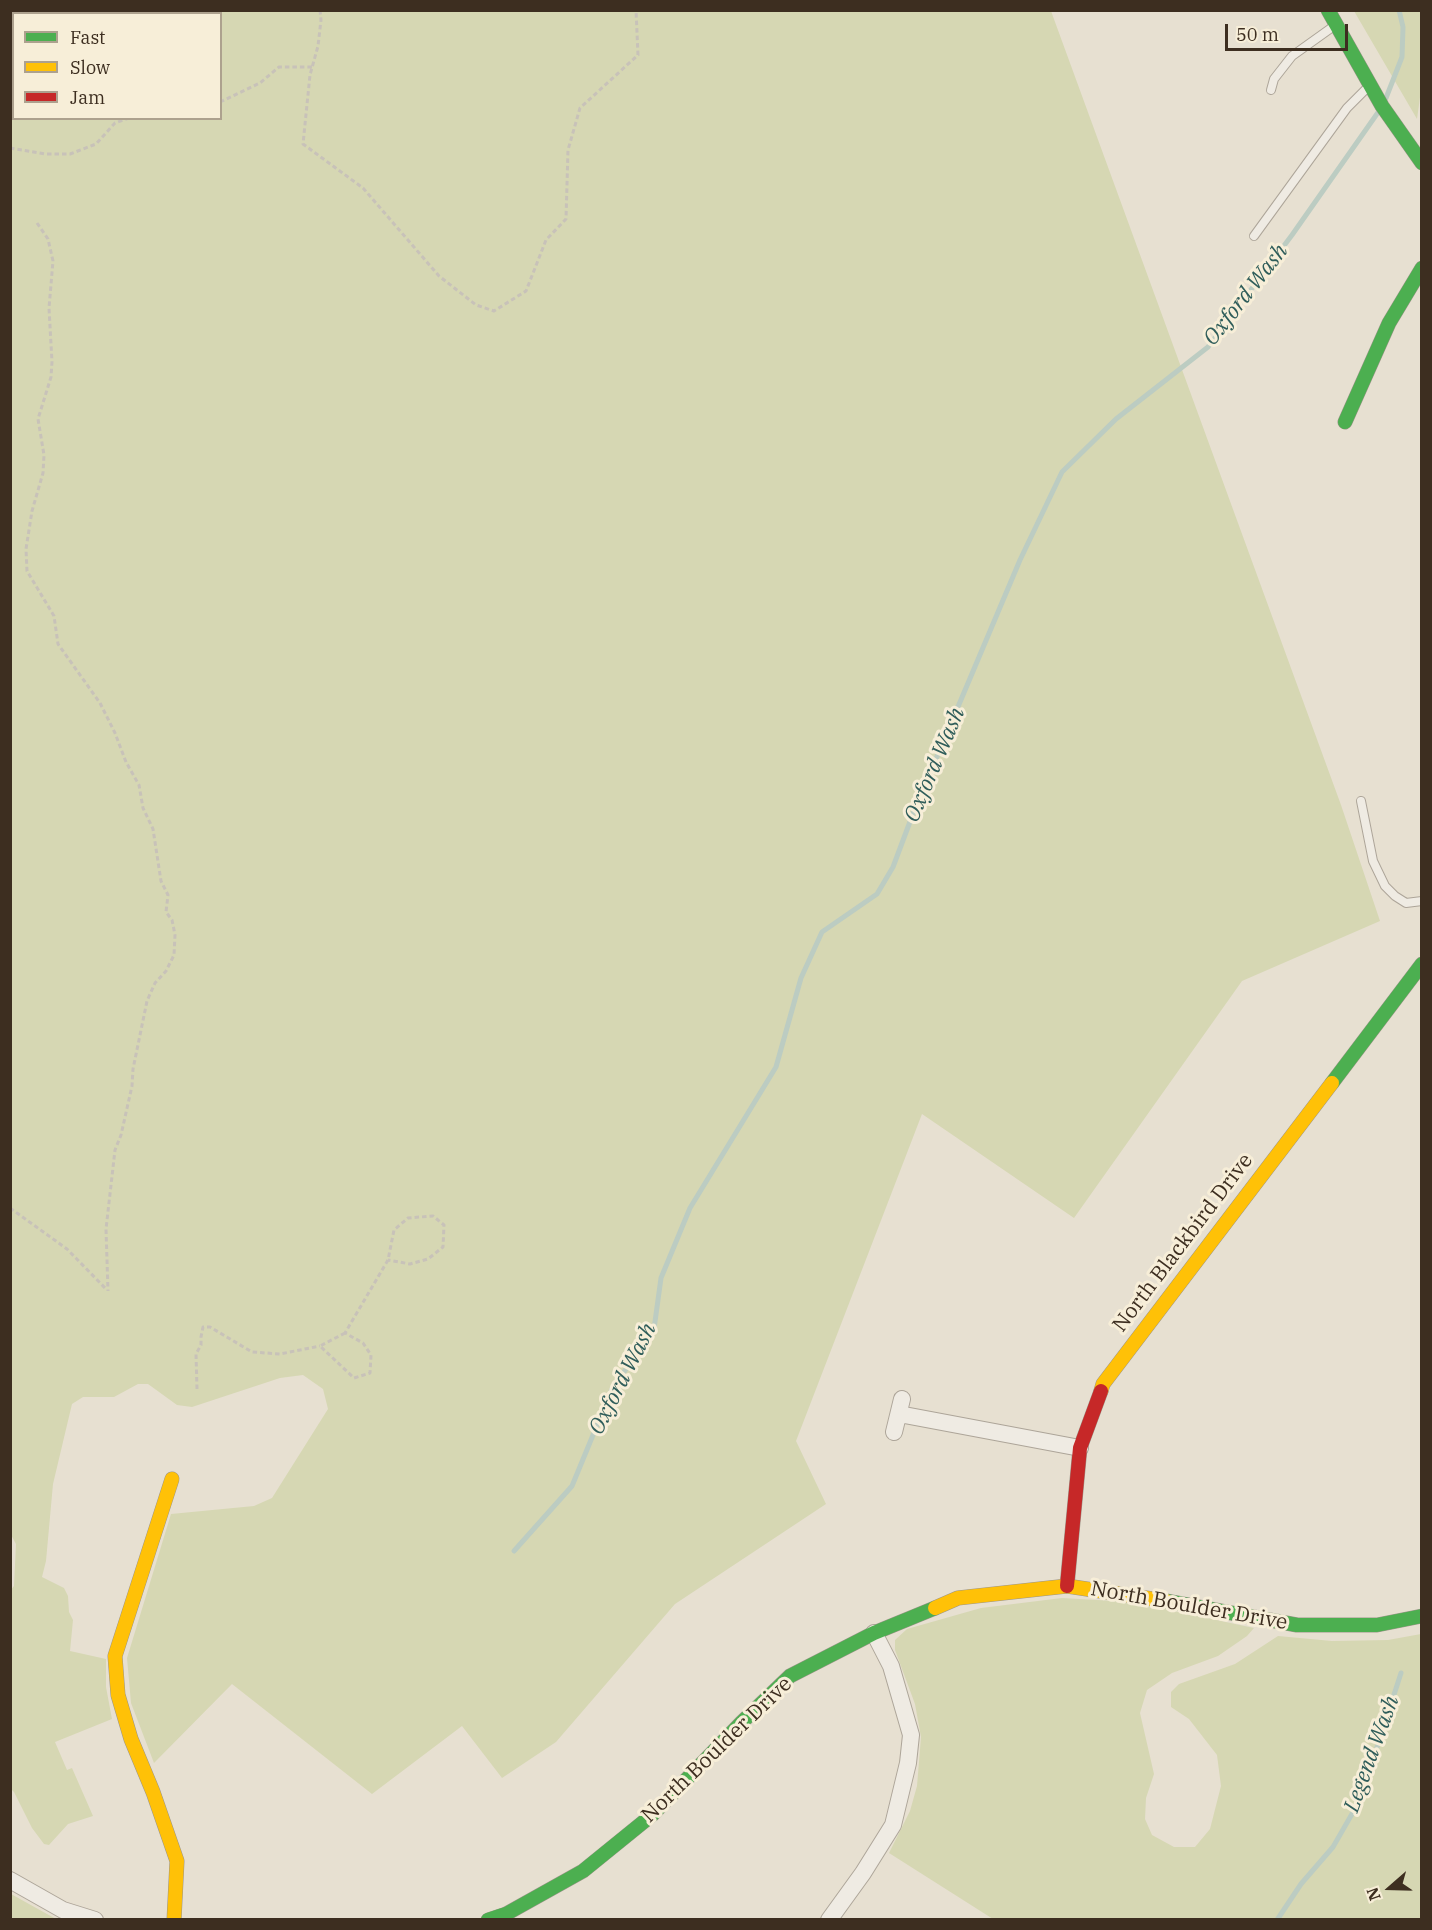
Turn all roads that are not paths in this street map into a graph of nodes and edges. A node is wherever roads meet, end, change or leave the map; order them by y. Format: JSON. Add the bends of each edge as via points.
{"nodes":[{"id":1,"x":1328,"y":10,"type":"edge"},
{"id":2,"x":1337,"y":24,"type":"junction"},
{"id":3,"x":1371,"y":83,"type":"junction"},
{"id":4,"x":1271,"y":90,"type":"dead end"},
{"id":5,"x":1422,"y":163,"type":"edge"},
{"id":6,"x":1254,"y":236,"type":"dead end"},
{"id":7,"x":1422,"y":268,"type":"edge"},
{"id":8,"x":1345,"y":422,"type":"dead end"},
{"id":9,"x":1361,"y":801,"type":"dead end"},
{"id":10,"x":1422,"y":901,"type":"edge"},
{"id":11,"x":1422,"y":964,"type":"edge"},
{"id":12,"x":894,"y":1432,"type":"dead end"},
{"id":13,"x":1080,"y":1448,"type":"junction"},
{"id":14,"x":172,"y":1479,"type":"dead end"},
{"id":15,"x":1067,"y":1586,"type":"junction"},
{"id":16,"x":1422,"y":1616,"type":"edge"},
{"id":17,"x":874,"y":1633,"type":"junction"},
{"id":18,"x":10,"y":1880,"type":"edge"},
{"id":19,"x":95,"y":1920,"type":"edge"},
{"id":20,"x":174,"y":1920,"type":"edge"},
{"id":21,"x":488,"y":1920,"type":"edge"},
{"id":22,"x":829,"y":1920,"type":"edge"}],
"edges":[{"from":1,"to":2,"type":"street"},
{"from":2,"to":3,"type":"street"},
{"from":2,"to":4,"type":"lane","via":[[1292,56],[1274,79]]},
{"from":3,"to":5,"type":"street","via":[[1382,106]]},
{"from":3,"to":6,"type":"lane","via":[[1347,108]]},
{"from":7,"to":8,"type":"street","via":[[1389,323]]},
{"from":9,"to":10,"type":"lane","via":[[1373,861],[1385,886],[1407,903]]},
{"from":11,"to":13,"type":"street","name":"North Blackbird Drive","via":[[1103,1384]]},
{"from":12,"to":13,"type":"street","via":[[900,1406]]},
{"from":13,"to":15,"type":"street","name":"North Blackbird Drive"},
{"from":14,"to":20,"type":"street","via":[[115,1656],[118,1695],[177,1861]]},
{"from":15,"to":16,"type":"street","name":"North Boulder Drive","via":[[1296,1625],[1377,1624]]},
{"from":15,"to":17,"type":"street","name":"North Boulder Drive","via":[[958,1598]]},
{"from":17,"to":21,"type":"street","name":"North Boulder Drive","via":[[790,1676],[652,1815],[583,1871]]},
{"from":17,"to":22,"type":"street","via":[[891,1666],[911,1735],[908,1762],[893,1825]]},
{"from":18,"to":19,"type":"street","via":[[63,1910]]}]}
